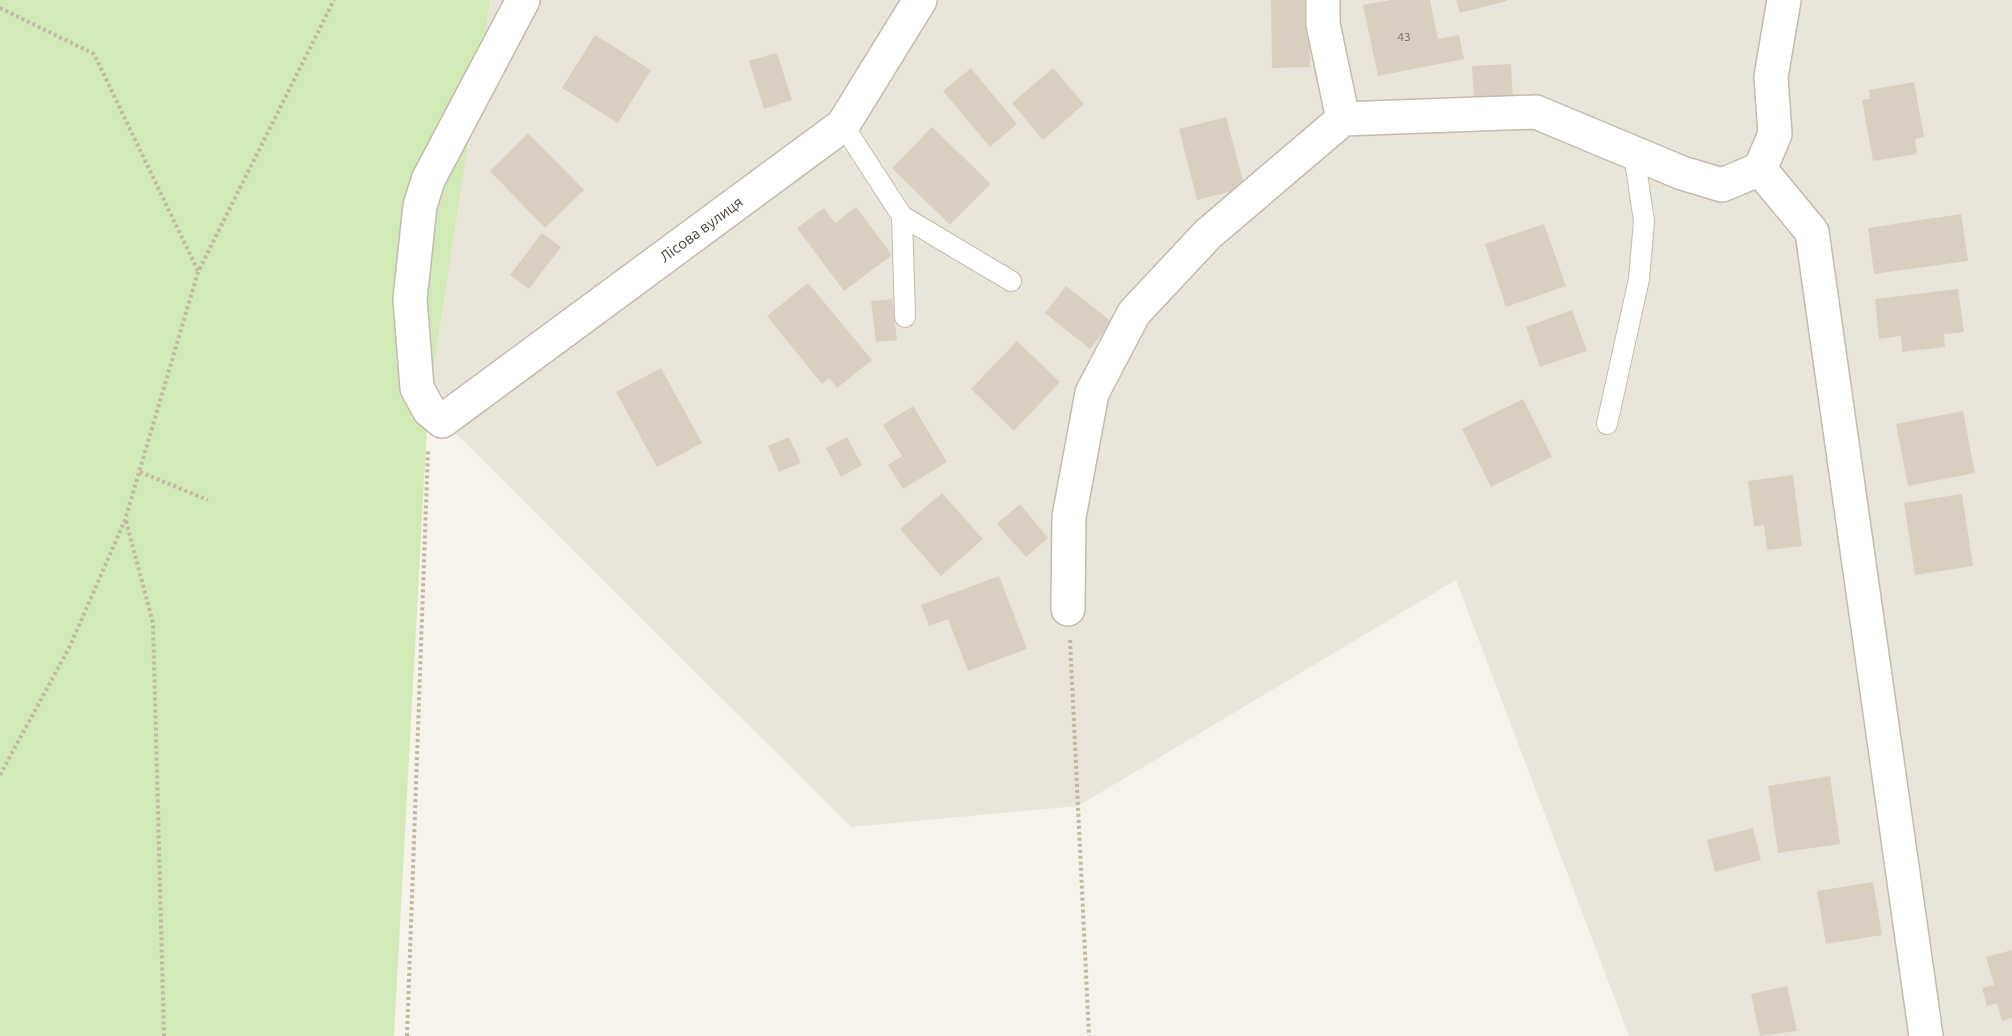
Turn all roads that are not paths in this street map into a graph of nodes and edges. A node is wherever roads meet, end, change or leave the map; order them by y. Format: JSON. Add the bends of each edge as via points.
{"nodes":[{"id":1,"x":523,"y":0,"type":"edge"},
{"id":2,"x":920,"y":0,"type":"edge"},
{"id":3,"x":1323,"y":0,"type":"edge"},
{"id":4,"x":1784,"y":0,"type":"edge"},
{"id":5,"x":1343,"y":118,"type":"junction"},
{"id":6,"x":843,"y":124,"type":"junction"},
{"id":7,"x":1634,"y":154,"type":"junction"},
{"id":8,"x":1760,"y":169,"type":"junction"},
{"id":9,"x":902,"y":216,"type":"junction"},
{"id":10,"x":1011,"y":281,"type":"dead end"},
{"id":11,"x":905,"y":317,"type":"dead end"},
{"id":12,"x":1607,"y":424,"type":"dead end"},
{"id":13,"x":1068,"y":609,"type":"road end"},
{"id":14,"x":1926,"y":1036,"type":"edge"}],
"edges":[{"from":1,"to":6,"type":"street","name":"Лісова вулиця","via":[[428,180],[420,206],[410,299],[417,388],[435,415]]},
{"from":2,"to":6,"type":"street","name":"Лісова вулиця"},
{"from":3,"to":5,"type":"street","via":[[1323,24]]},
{"from":4,"to":8,"type":"street","via":[[1771,77],[1775,134]]},
{"from":5,"to":7,"type":"street","via":[[1536,112]]},
{"from":5,"to":13,"type":"street","via":[[1208,234],[1134,313],[1092,393],[1069,518]]},
{"from":6,"to":9,"type":"lane"},
{"from":7,"to":8,"type":"street","via":[[1722,185]]},
{"from":7,"to":12,"type":"lane","via":[[1644,221],[1639,279]]},
{"from":8,"to":14,"type":"street","via":[[1812,232]]},
{"from":9,"to":10,"type":"lane"},
{"from":9,"to":11,"type":"lane"}]}
